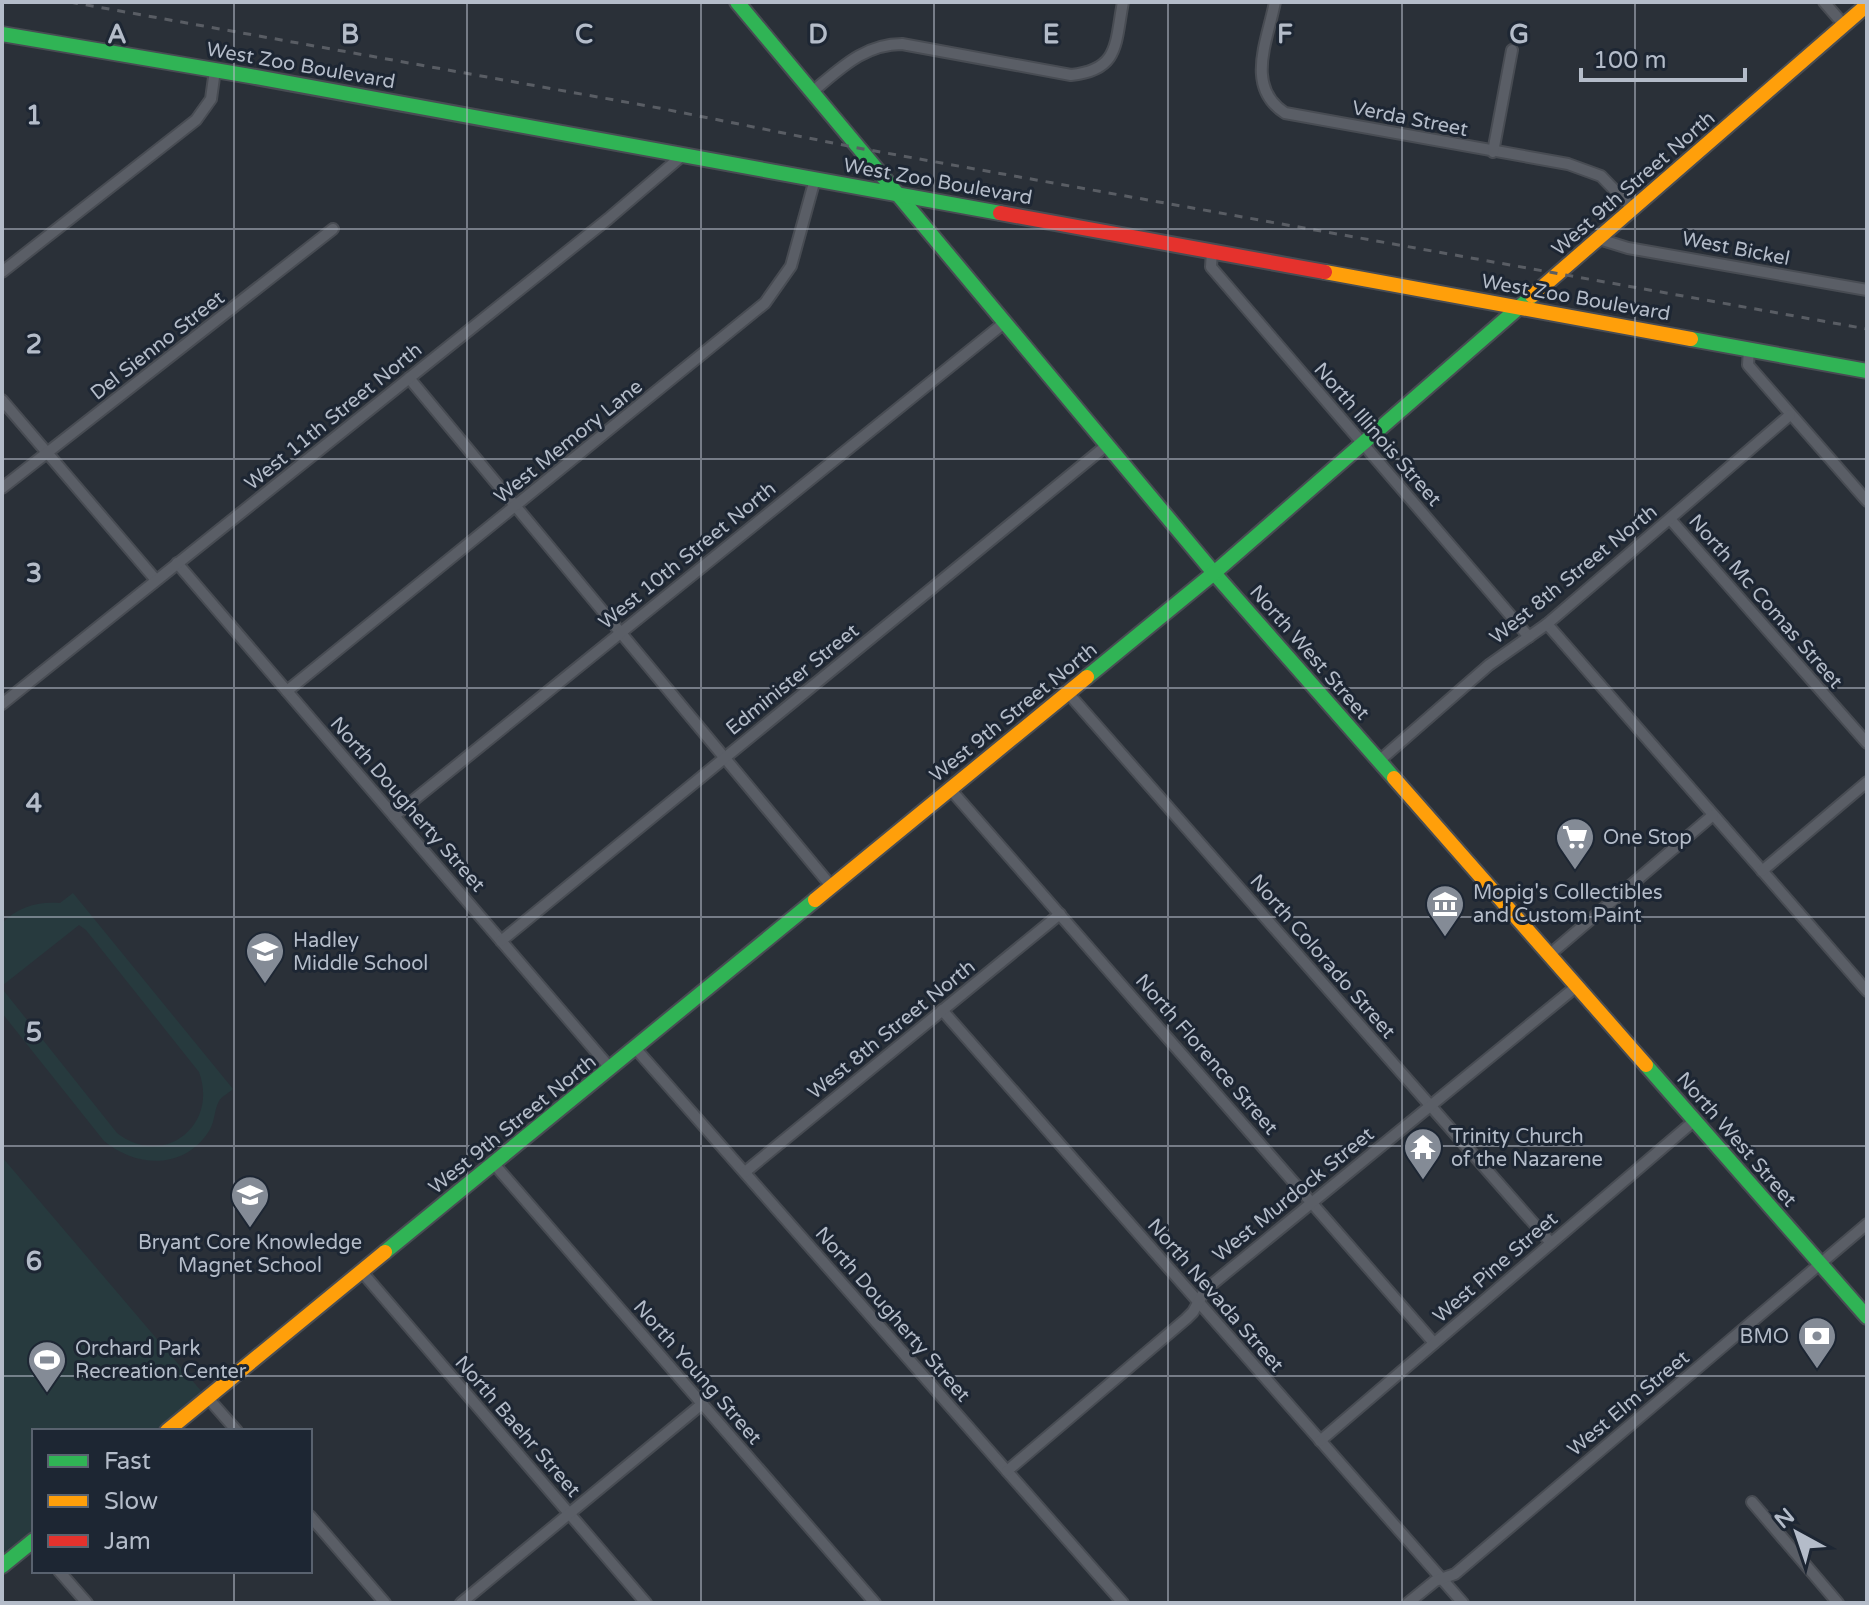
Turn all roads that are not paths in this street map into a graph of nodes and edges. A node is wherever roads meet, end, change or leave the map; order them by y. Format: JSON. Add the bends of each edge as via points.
{"nodes":[{"id":1,"x":737,"y":2,"type":"edge"},
{"id":2,"x":1123,"y":2,"type":"edge"},
{"id":3,"x":1275,"y":2,"type":"edge"},
{"id":4,"x":1824,"y":2,"type":"edge"},
{"id":5,"x":1867,"y":5,"type":"edge"},
{"id":6,"x":1844,"y":25,"type":"junction"},
{"id":7,"x":2,"y":34,"type":"edge"},
{"id":8,"x":1512,"y":50,"type":"dead end"},
{"id":9,"x":215,"y":70,"type":"junction"},
{"id":10,"x":812,"y":92,"type":"junction"},
{"id":11,"x":1493,"y":152,"type":"junction"},
{"id":12,"x":683,"y":155,"type":"junction"},
{"id":13,"x":815,"y":179,"type":"junction"},
{"id":14,"x":897,"y":194,"type":"junction"},
{"id":15,"x":1633,"y":209,"type":"junction"},
{"id":16,"x":333,"y":229,"type":"dead end"},
{"id":17,"x":1599,"y":239,"type":"junction"},
{"id":18,"x":1212,"y":251,"type":"junction"},
{"id":19,"x":2,"y":272,"type":"edge"},
{"id":20,"x":1867,"y":290,"type":"edge"},
{"id":21,"x":1520,"y":307,"type":"junction"},
{"id":22,"x":1004,"y":323,"type":"junction"},
{"id":23,"x":1749,"y":349,"type":"junction"},
{"id":24,"x":1867,"y":371,"type":"edge"},
{"id":25,"x":409,"y":378,"type":"junction"},
{"id":26,"x":2,"y":400,"type":"edge"},
{"id":27,"x":1790,"y":415,"type":"junction"},
{"id":28,"x":1107,"y":445,"type":"junction"},
{"id":29,"x":1362,"y":445,"type":"junction"},
{"id":30,"x":47,"y":453,"type":"junction"},
{"id":31,"x":2,"y":488,"type":"edge"},
{"id":32,"x":1867,"y":501,"type":"edge"},
{"id":33,"x":515,"y":506,"type":"junction"},
{"id":34,"x":1670,"y":519,"type":"junction"},
{"id":35,"x":177,"y":563,"type":"junction"},
{"id":36,"x":1214,"y":573,"type":"junction"},
{"id":37,"x":156,"y":580,"type":"junction"},
{"id":38,"x":1547,"y":624,"type":"junction"},
{"id":39,"x":621,"y":632,"type":"junction"},
{"id":40,"x":1529,"y":637,"type":"junction"},
{"id":41,"x":287,"y":691,"type":"junction"},
{"id":42,"x":1068,"y":693,"type":"junction"},
{"id":43,"x":2,"y":704,"type":"edge"},
{"id":44,"x":1867,"y":743,"type":"edge"},
{"id":45,"x":725,"y":757,"type":"junction"},
{"id":46,"x":1379,"y":761,"type":"junction"},
{"id":47,"x":1867,"y":782,"type":"edge"},
{"id":48,"x":951,"y":790,"type":"junction"},
{"id":49,"x":1713,"y":815,"type":"junction"},
{"id":50,"x":394,"y":816,"type":"junction"},
{"id":51,"x":1762,"y":871,"type":"junction"},
{"id":52,"x":832,"y":887,"type":"junction"},
{"id":53,"x":1060,"y":914,"type":"junction"},
{"id":54,"x":501,"y":941,"type":"junction"},
{"id":55,"x":1549,"y":955,"type":"junction"},
{"id":56,"x":1577,"y":986,"type":"junction"},
{"id":57,"x":1867,"y":991,"type":"edge"},
{"id":58,"x":942,"y":1010,"type":"junction"},
{"id":59,"x":636,"y":1049,"type":"junction"},
{"id":60,"x":611,"y":1069,"type":"junction"},
{"id":61,"x":1431,"y":1105,"type":"junction"},
{"id":62,"x":1694,"y":1121,"type":"junction"},
{"id":63,"x":494,"y":1164,"type":"junction"},
{"id":64,"x":745,"y":1172,"type":"junction"},
{"id":65,"x":1313,"y":1201,"type":"junction"},
{"id":66,"x":1867,"y":1224,"type":"edge"},
{"id":67,"x":1551,"y":1243,"type":"junction"},
{"id":68,"x":1820,"y":1263,"type":"junction"},
{"id":69,"x":362,"y":1272,"type":"junction"},
{"id":70,"x":1198,"y":1302,"type":"junction"},
{"id":71,"x":1867,"y":1317,"type":"edge"},
{"id":72,"x":1434,"y":1343,"type":"junction"},
{"id":73,"x":208,"y":1398,"type":"junction"},
{"id":74,"x":702,"y":1404,"type":"junction"},
{"id":75,"x":169,"y":1429,"type":"edge"},
{"id":76,"x":235,"y":1429,"type":"edge"},
{"id":77,"x":1320,"y":1441,"type":"junction"},
{"id":78,"x":1007,"y":1471,"type":"junction"},
{"id":79,"x":1752,"y":1502,"type":"dead end"},
{"id":80,"x":569,"y":1514,"type":"junction"},
{"id":81,"x":312,"y":1518,"type":"edge"},
{"id":82,"x":32,"y":1542,"type":"edge"},
{"id":83,"x":2,"y":1566,"type":"edge"},
{"id":84,"x":61,"y":1573,"type":"edge"},
{"id":85,"x":1442,"y":1579,"type":"junction"},
{"id":86,"x":87,"y":1603,"type":"edge"},
{"id":87,"x":385,"y":1603,"type":"edge"},
{"id":88,"x":461,"y":1603,"type":"edge"},
{"id":89,"x":646,"y":1603,"type":"edge"},
{"id":90,"x":875,"y":1603,"type":"edge"},
{"id":91,"x":1123,"y":1603,"type":"edge"},
{"id":92,"x":1408,"y":1603,"type":"edge"},
{"id":93,"x":1463,"y":1603,"type":"edge"},
{"id":94,"x":1838,"y":1603,"type":"edge"}],
"edges":[{"from":1,"to":10,"type":"main road","name":"North West Street"},
{"from":2,"to":10,"type":"street","via":[[1109,60],[1090,73],[1071,75],[885,44],[857,56]]},
{"from":3,"to":11,"type":"street","name":"Verda Street","via":[[1262,85],[1285,113]]},
{"from":4,"to":6,"type":"street"},
{"from":5,"to":6,"type":"main road","name":"West 9th Street North"},
{"from":6,"to":15,"type":"main road","name":"West 9th Street North"},
{"from":7,"to":9,"type":"main road","name":"West Zoo Boulevard"},
{"from":8,"to":11,"type":"street"},
{"from":9,"to":12,"type":"main road","name":"West Zoo Boulevard"},
{"from":9,"to":19,"type":"street","via":[[211,99],[196,120]]},
{"from":10,"to":14,"type":"main road","name":"North West Street"},
{"from":11,"to":15,"type":"street","name":"Verda Street","via":[[1588,170]]},
{"from":12,"to":13,"type":"main road","name":"West Zoo Boulevard"},
{"from":12,"to":25,"type":"street","name":"West 11th Street North"},
{"from":13,"to":14,"type":"main road","name":"West Zoo Boulevard"},
{"from":13,"to":33,"type":"street","name":"West Memory Lane","via":[[791,266],[765,303]]},
{"from":14,"to":18,"type":"main road","name":"West Zoo Boulevard"},
{"from":14,"to":22,"type":"main road","name":"North West Street"},
{"from":15,"to":17,"type":"main road","name":"West 9th Street North"},
{"from":16,"to":30,"type":"street","name":"Del Sienno Street"},
{"from":17,"to":20,"type":"street","name":"West Bickel"},
{"from":17,"to":21,"type":"main road","name":"West 9th Street North"},
{"from":18,"to":21,"type":"main road","name":"West Zoo Boulevard"},
{"from":18,"to":29,"type":"street","name":"North Illinois Street","via":[[1211,267]]},
{"from":21,"to":23,"type":"main road","name":"West Zoo Boulevard"},
{"from":21,"to":29,"type":"main road","name":"West 9th Street North"},
{"from":22,"to":28,"type":"main road","name":"North West Street"},
{"from":22,"to":39,"type":"street","name":"West 10th Street North"},
{"from":23,"to":24,"type":"main road","name":"West Zoo Boulevard"},
{"from":23,"to":27,"type":"street","via":[[1748,365]]},
{"from":25,"to":33,"type":"street"},
{"from":25,"to":35,"type":"street","name":"West 11th Street North"},
{"from":26,"to":30,"type":"street"},
{"from":27,"to":32,"type":"street"},
{"from":27,"to":34,"type":"street","name":"West 8th Street North"},
{"from":28,"to":36,"type":"main road","name":"North West Street"},
{"from":28,"to":45,"type":"street","name":"Edminister Street"},
{"from":29,"to":36,"type":"main road","name":"West 9th Street North"},
{"from":29,"to":40,"type":"street","name":"North Illinois Street"},
{"from":30,"to":31,"type":"street","name":"Del Sienno Street"},
{"from":30,"to":37,"type":"street"},
{"from":33,"to":39,"type":"street"},
{"from":33,"to":41,"type":"street","name":"West Memory Lane"},
{"from":34,"to":38,"type":"street","name":"West 8th Street North"},
{"from":34,"to":44,"type":"street","name":"North Mc Comas Street"},
{"from":35,"to":37,"type":"street","name":"West 11th Street North"},
{"from":35,"to":41,"type":"street","name":"North Dougherty Street"},
{"from":36,"to":42,"type":"main road","name":"West 9th Street North"},
{"from":36,"to":46,"type":"main road","name":"North West Street"},
{"from":37,"to":43,"type":"street","name":"West 11th Street North"},
{"from":38,"to":40,"type":"street","name":"West 8th Street North"},
{"from":38,"to":49,"type":"street"},
{"from":39,"to":45,"type":"street"},
{"from":39,"to":50,"type":"street","name":"West 10th Street North"},
{"from":40,"to":46,"type":"street","name":"West 8th Street North"},
{"from":41,"to":50,"type":"street","name":"North Dougherty Street"},
{"from":42,"to":48,"type":"main road","name":"West 9th Street North"},
{"from":42,"to":61,"type":"street","name":"North Colorado Street"},
{"from":45,"to":52,"type":"street"},
{"from":45,"to":54,"type":"street","name":"Edminister Street"},
{"from":46,"to":55,"type":"main road","name":"North West Street"},
{"from":47,"to":51,"type":"street"},
{"from":48,"to":52,"type":"main road","name":"West 9th Street North"},
{"from":48,"to":53,"type":"street","name":"North Florence Street"},
{"from":49,"to":51,"type":"street"},
{"from":49,"to":55,"type":"street"},
{"from":50,"to":54,"type":"street","name":"North Dougherty Street"},
{"from":51,"to":57,"type":"street"},
{"from":52,"to":59,"type":"main road","name":"West 9th Street North"},
{"from":53,"to":58,"type":"street","name":"West 8th Street North"},
{"from":53,"to":65,"type":"street","name":"North Florence Street"},
{"from":54,"to":60,"type":"street","name":"North Dougherty Street"},
{"from":55,"to":56,"type":"main road","name":"North West Street"},
{"from":56,"to":61,"type":"street","name":"West Murdock Street"},
{"from":56,"to":62,"type":"main road","name":"North West Street"},
{"from":58,"to":64,"type":"street","name":"West 8th Street North"},
{"from":58,"to":70,"type":"street","name":"North Nevada Street"},
{"from":59,"to":60,"type":"main road","name":"West 9th Street North"},
{"from":59,"to":64,"type":"street","name":"North Dougherty Street"},
{"from":60,"to":63,"type":"main road","name":"West 9th Street North"},
{"from":61,"to":65,"type":"street","name":"West Murdock Street"},
{"from":61,"to":67,"type":"street","name":"North Colorado Street"},
{"from":62,"to":67,"type":"street","name":"West Pine Street"},
{"from":62,"to":68,"type":"main road","name":"North West Street"},
{"from":63,"to":69,"type":"main road","name":"West 9th Street North"},
{"from":63,"to":74,"type":"street","name":"North Young Street"},
{"from":64,"to":78,"type":"street","name":"North Dougherty Street"},
{"from":65,"to":70,"type":"street","name":"West Murdock Street","via":[[1205,1290]]},
{"from":65,"to":72,"type":"street","name":"North Florence Street"},
{"from":66,"to":68,"type":"street","name":"West Elm Street"},
{"from":67,"to":72,"type":"street","name":"West Pine Street"},
{"from":68,"to":71,"type":"main road","name":"North West Street"},
{"from":68,"to":85,"type":"street","name":"West Elm Street","via":[[1455,1574]]},
{"from":69,"to":73,"type":"main road","name":"West 9th Street North"},
{"from":69,"to":80,"type":"street","name":"North Baehr Street"},
{"from":70,"to":77,"type":"street","name":"North Nevada Street"},
{"from":70,"to":78,"type":"street","name":"West Murdock Street","via":[[1186,1319]]},
{"from":72,"to":77,"type":"street","name":"West Pine Street"},
{"from":73,"to":75,"type":"main road","name":"West 9th Street North"},
{"from":73,"to":76,"type":"street"},
{"from":74,"to":80,"type":"street"},
{"from":74,"to":90,"type":"street","name":"North Young Street"},
{"from":77,"to":85,"type":"street","name":"North Nevada Street"},
{"from":78,"to":91,"type":"street","name":"North Dougherty Street"},
{"from":79,"to":94,"type":"street"},
{"from":80,"to":88,"type":"street"},
{"from":80,"to":89,"type":"street","name":"North Baehr Street"},
{"from":81,"to":87,"type":"street"},
{"from":82,"to":83,"type":"main road"},
{"from":84,"to":86,"type":"street"},
{"from":85,"to":92,"type":"street","name":"West Elm Street"},
{"from":85,"to":93,"type":"street","name":"North Nevada Street"}]}
